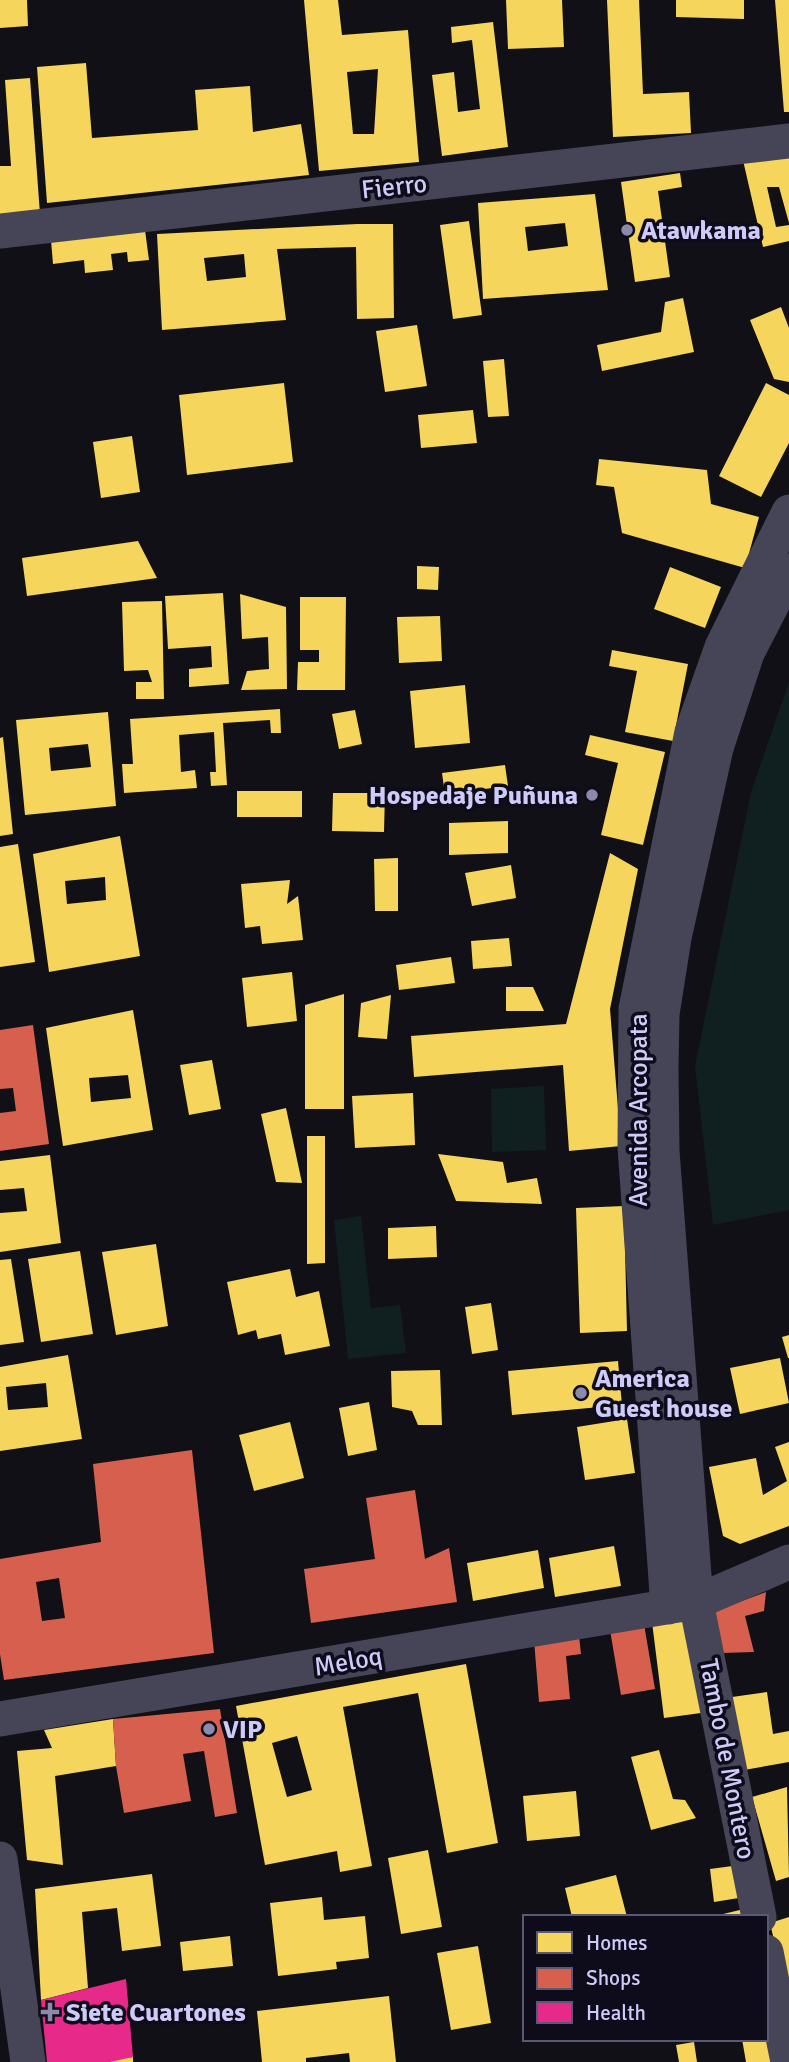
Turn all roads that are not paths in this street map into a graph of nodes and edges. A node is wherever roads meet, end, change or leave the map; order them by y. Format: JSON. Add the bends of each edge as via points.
{"nodes":[{"id":1,"x":789,"y":141,"type":"edge"},
{"id":2,"x":0,"y":231,"type":"edge"},
{"id":3,"x":789,"y":512,"type":"edge"},
{"id":4,"x":789,"y":571,"type":"edge"},
{"id":5,"x":789,"y":1562,"type":"edge"},
{"id":6,"x":682,"y":1604,"type":"junction"},
{"id":7,"x":0,"y":1719,"type":"edge"},
{"id":8,"x":0,"y":1859,"type":"edge"},
{"id":9,"x":760,"y":1915,"type":"edge"},
{"id":10,"x":768,"y":1962,"type":"edge"},
{"id":11,"x":28,"y":2062,"type":"edge"},
{"id":12,"x":788,"y":2062,"type":"edge"}],
"edges":[{"from":1,"to":2,"type":"street","name":"Fierro"},
{"from":3,"to":6,"type":"street","name":"Avenida Arcopata","via":[[722,647],[692,732],[636,1009],[635,1147]]},
{"from":4,"to":6,"type":"street","name":"Avenida Arcopata","via":[[747,653],[716,748],[662,1014],[662,1151]]},
{"from":5,"to":6,"type":"street","name":"Meloq"},
{"from":6,"to":7,"type":"street","name":"Meloq"},
{"from":6,"to":9,"type":"street","name":"Tambo de Montero"},
{"from":8,"to":11,"type":"street"},
{"from":10,"to":12,"type":"street"}]}
